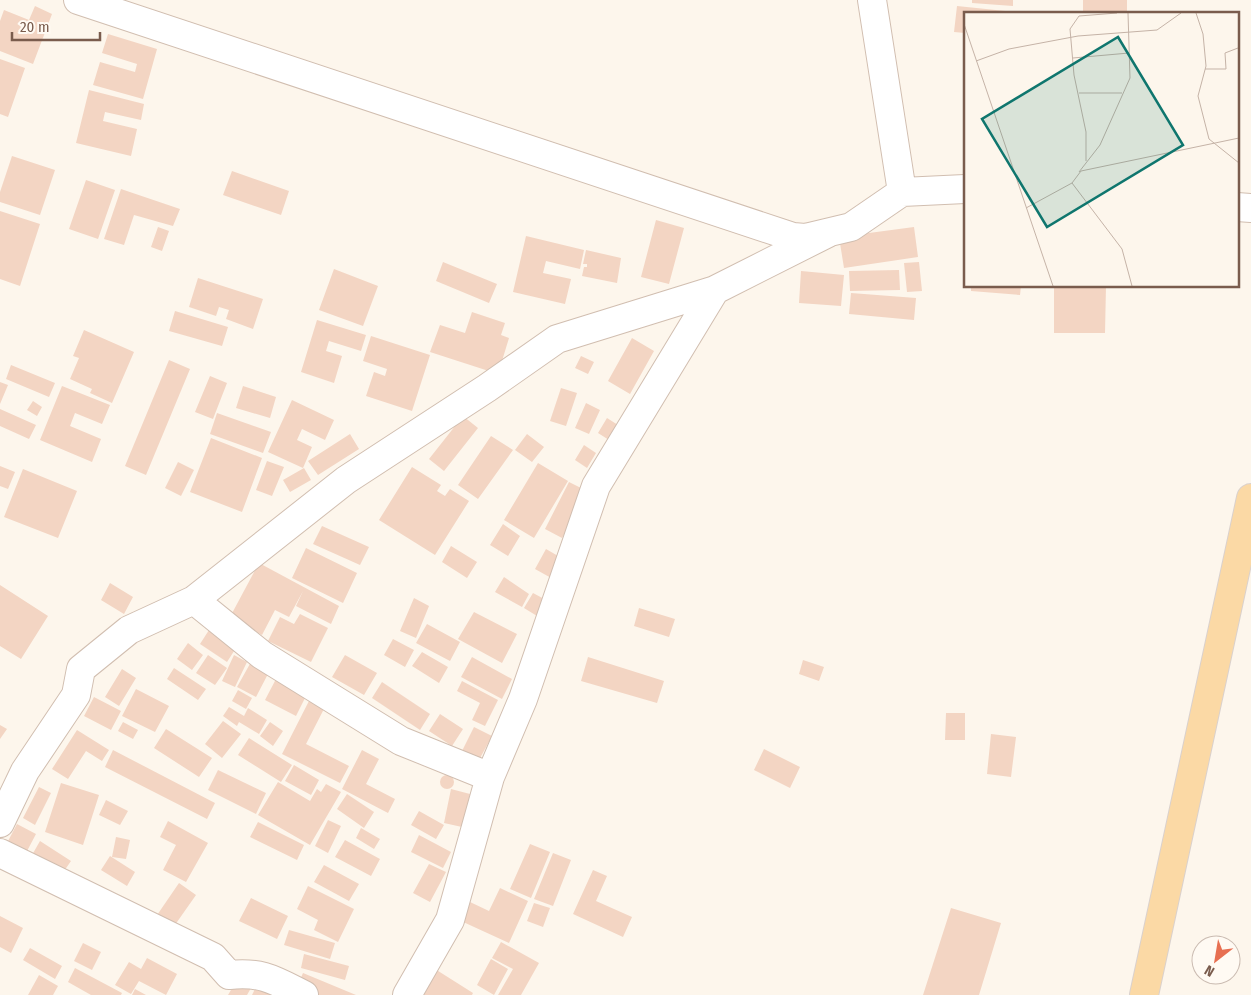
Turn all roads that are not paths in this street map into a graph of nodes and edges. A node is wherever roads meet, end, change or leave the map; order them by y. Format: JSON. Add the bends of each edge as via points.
{"nodes":[{"id":1,"x":78,"y":0,"type":"edge"},
{"id":2,"x":872,"y":0,"type":"edge"},
{"id":3,"x":964,"y":190,"type":"edge"},
{"id":4,"x":902,"y":192,"type":"junction"},
{"id":5,"x":1238,"y":207,"type":"edge"},
{"id":6,"x":1251,"y":208,"type":"edge"},
{"id":7,"x":828,"y":233,"type":"junction"},
{"id":8,"x":715,"y":290,"type":"junction"},
{"id":9,"x":1251,"y":498,"type":"edge"},
{"id":10,"x":194,"y":600,"type":"junction"},
{"id":11,"x":490,"y":778,"type":"junction"},
{"id":12,"x":0,"y":823,"type":"edge"},
{"id":13,"x":0,"y":853,"type":"edge"},
{"id":14,"x":304,"y":995,"type":"edge"},
{"id":15,"x":407,"y":995,"type":"edge"},
{"id":16,"x":1144,"y":995,"type":"edge"}],
"edges":[{"from":1,"to":7,"type":"street","via":[[792,237]]},
{"from":2,"to":4,"type":"street"},
{"from":3,"to":4,"type":"street"},
{"from":4,"to":7,"type":"street","via":[[851,226]]},
{"from":5,"to":6,"type":"street"},
{"from":7,"to":8,"type":"street"},
{"from":8,"to":10,"type":"street","via":[[557,339],[346,480]]},
{"from":8,"to":11,"type":"street","via":[[596,486],[524,699]]},
{"from":9,"to":16,"type":"main road"},
{"from":10,"to":11,"type":"street","via":[[262,655],[401,741]]},
{"from":10,"to":12,"type":"street","via":[[129,630],[81,669],[76,695],[25,771]]},
{"from":11,"to":15,"type":"street","via":[[450,920]]},
{"from":13,"to":14,"type":"street","via":[[213,957],[229,975],[249,973],[272,978]]}]}
